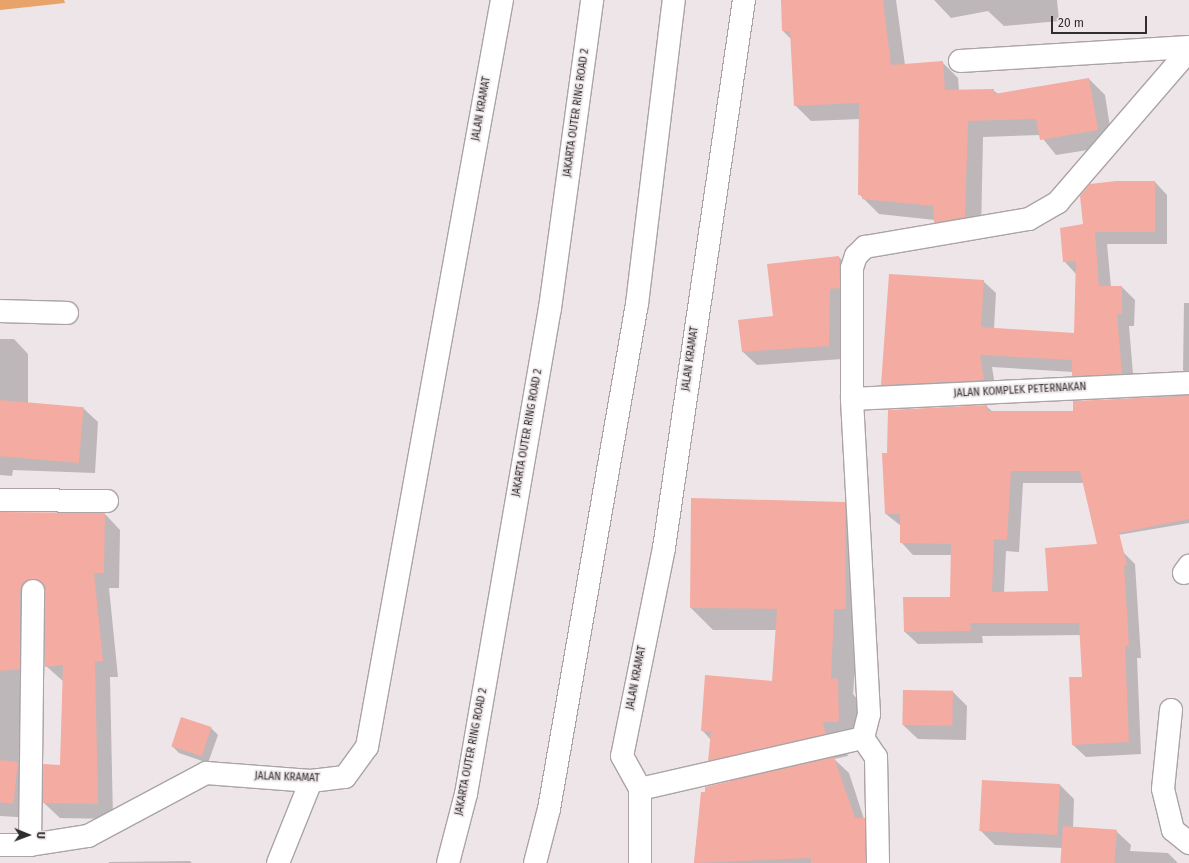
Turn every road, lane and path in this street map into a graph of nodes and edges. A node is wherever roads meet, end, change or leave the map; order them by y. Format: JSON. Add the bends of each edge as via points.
{"nodes":[{"id":1,"x":502,"y":0,"type":"edge"},
{"id":2,"x":592,"y":0,"type":"edge"},
{"id":3,"x":674,"y":0,"type":"edge"},
{"id":4,"x":744,"y":0,"type":"edge"},
{"id":5,"x":1189,"y":47,"type":"edge"},
{"id":6,"x":1189,"y":50,"type":"edge"},
{"id":7,"x":960,"y":61,"type":"dead end"},
{"id":8,"x":0,"y":311,"type":"edge"},
{"id":9,"x":68,"y":313,"type":"dead end"},
{"id":10,"x":1189,"y":383,"type":"edge"},
{"id":11,"x":852,"y":399,"type":"junction"},
{"id":12,"x":0,"y":500,"type":"edge"},
{"id":13,"x":107,"y":501,"type":"dead end"},
{"id":14,"x":34,"y":591,"type":"dead end"},
{"id":15,"x":1171,"y":710,"type":"dead end"},
{"id":16,"x":863,"y":738,"type":"junction"},
{"id":17,"x":311,"y":781,"type":"junction"},
{"id":18,"x":640,"y":790,"type":"junction"},
{"id":19,"x":1189,"y":844,"type":"edge"},
{"id":20,"x":0,"y":845,"type":"edge"},
{"id":21,"x":30,"y":845,"type":"junction"},
{"id":22,"x":278,"y":863,"type":"edge"},
{"id":23,"x":448,"y":863,"type":"edge"},
{"id":24,"x":535,"y":863,"type":"edge"},
{"id":25,"x":640,"y":863,"type":"edge"},
{"id":26,"x":878,"y":863,"type":"edge"}],
"edges":[{"from":1,"to":17,"type":"main road","name":"JALAN KRAMAT","via":[[367,747],[345,777]]},
{"from":2,"to":23,"type":"main road","name":"JAKARTA OUTER RING ROAD 2","via":[[550,308],[466,794]]},
{"from":3,"to":24,"type":"main road","via":[[637,304],[549,809]]},
{"from":4,"to":18,"type":"main road","name":"JALAN KRAMAT","via":[[664,548],[622,756]]},
{"from":5,"to":7,"type":"main road"},
{"from":6,"to":11,"type":"main road","via":[[1058,202],[1029,219],[865,247],[856,256],[852,268]]},
{"from":8,"to":9,"type":"main road"},
{"from":10,"to":11,"type":"main road","name":"JALAN KOMPLEK PETERNAKAN"},
{"from":11,"to":16,"type":"main road","via":[[869,714]]},
{"from":12,"to":13,"type":"main road"},
{"from":14,"to":21,"type":"main road"},
{"from":15,"to":19,"type":"main road","via":[[1163,788],[1173,830]]},
{"from":16,"to":18,"type":"main road"},
{"from":16,"to":26,"type":"main road","via":[[876,757]]},
{"from":17,"to":21,"type":"main road","name":"JALAN KRAMAT","via":[[206,773],[88,836]]},
{"from":17,"to":22,"type":"main road"},
{"from":18,"to":25,"type":"main road"},
{"from":20,"to":21,"type":"main road","name":"JALAN KRAMAT"}]}
